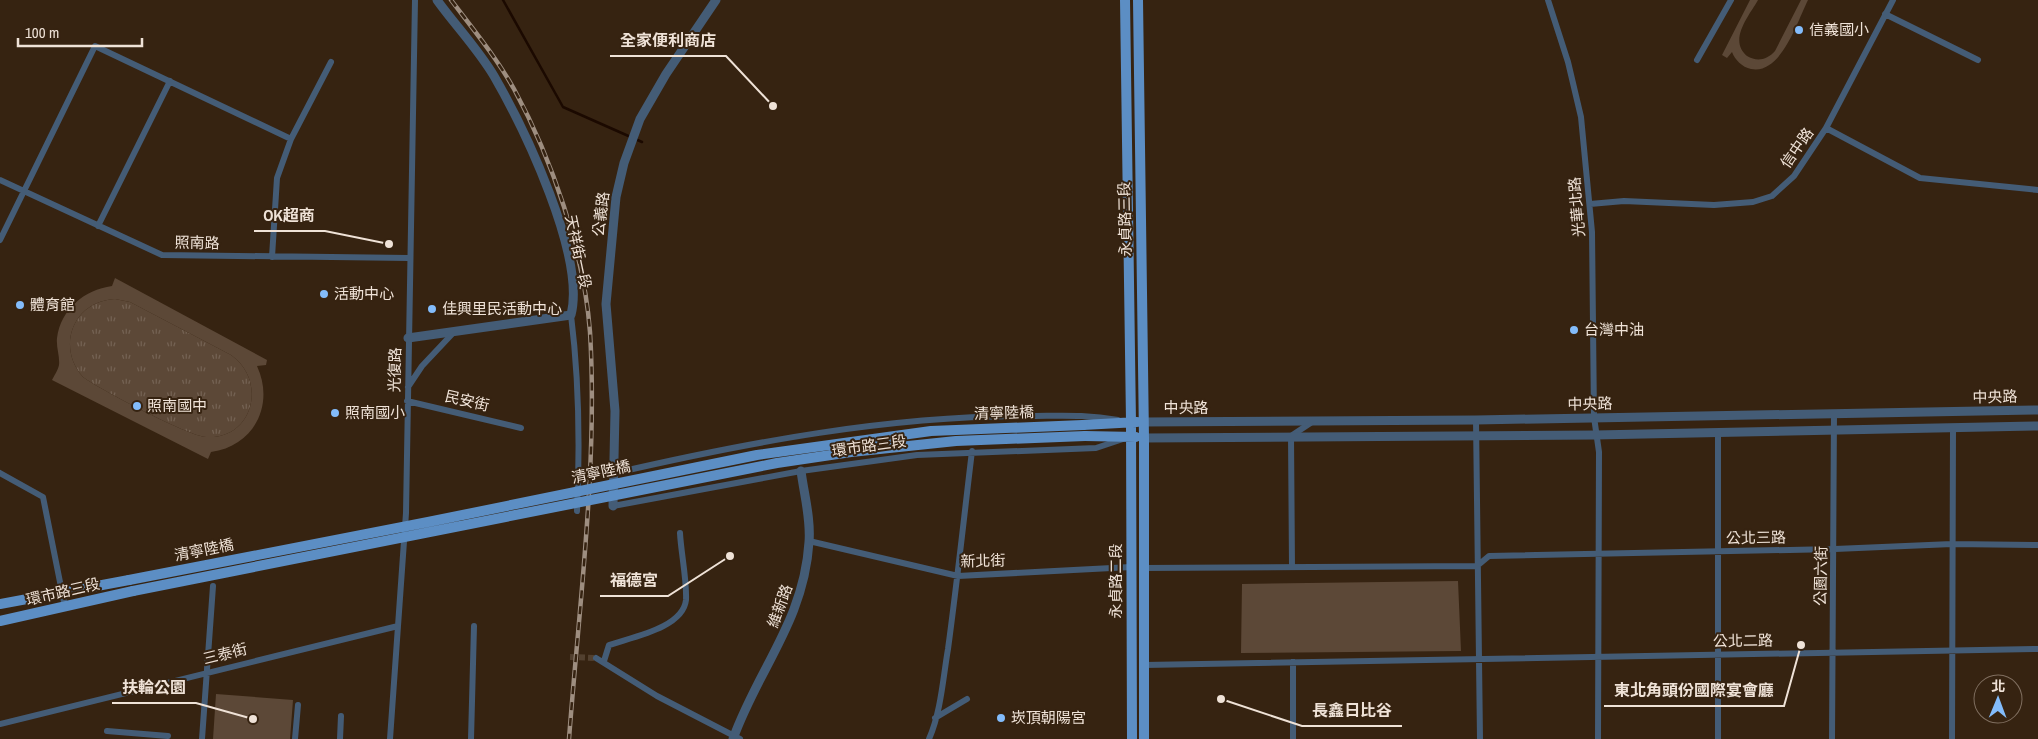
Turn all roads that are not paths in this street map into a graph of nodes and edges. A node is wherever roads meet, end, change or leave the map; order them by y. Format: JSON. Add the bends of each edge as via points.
{"nodes":[{"id":1,"x":415,"y":0,"type":"edge"},
{"id":2,"x":437,"y":0,"type":"edge"},
{"id":3,"x":716,"y":0,"type":"edge"},
{"id":4,"x":1125,"y":0,"type":"edge"},
{"id":5,"x":1138,"y":0,"type":"edge"},
{"id":6,"x":1548,"y":0,"type":"edge"},
{"id":7,"x":1731,"y":0,"type":"edge"},
{"id":8,"x":1893,"y":0,"type":"edge"},
{"id":9,"x":1885,"y":14,"type":"junction"},
{"id":10,"x":1697,"y":60,"type":"dead end"},
{"id":11,"x":1978,"y":60,"type":"dead end"},
{"id":12,"x":331,"y":62,"type":"dead end"},
{"id":13,"x":170,"y":81,"type":"junction"},
{"id":14,"x":1826,"y":128,"type":"junction"},
{"id":15,"x":291,"y":139,"type":"junction"},
{"id":16,"x":0,"y":180,"type":"edge"},
{"id":17,"x":2038,"y":190,"type":"edge"},
{"id":18,"x":24,"y":191,"type":"junction"},
{"id":19,"x":1590,"y":204,"type":"junction"},
{"id":20,"x":98,"y":226,"type":"junction"},
{"id":21,"x":0,"y":240,"type":"edge"},
{"id":22,"x":272,"y":256,"type":"junction"},
{"id":23,"x":410,"y":258,"type":"junction"},
{"id":24,"x":572,"y":315,"type":"junction"},
{"id":25,"x":454,"y":332,"type":"junction"},
{"id":26,"x":408,"y":338,"type":"junction"},
{"id":27,"x":408,"y":388,"type":"junction"},
{"id":28,"x":407,"y":401,"type":"junction"},
{"id":29,"x":2038,"y":410,"type":"edge"},
{"id":30,"x":1834,"y":413,"type":"junction"},
{"id":31,"x":1594,"y":418,"type":"junction"},
{"id":32,"x":1314,"y":420,"type":"junction"},
{"id":33,"x":1476,"y":420,"type":"junction"},
{"id":34,"x":1131,"y":422,"type":"junction"},
{"id":35,"x":1143,"y":422,"type":"junction"},
{"id":36,"x":2038,"y":426,"type":"edge"},
{"id":37,"x":521,"y":428,"type":"dead end"},
{"id":38,"x":1953,"y":429,"type":"junction"},
{"id":39,"x":833,"y":432,"type":"junction"},
{"id":40,"x":1718,"y":432,"type":"junction"},
{"id":41,"x":1833,"y":432,"type":"junction"},
{"id":42,"x":1595,"y":435,"type":"junction"},
{"id":43,"x":1291,"y":436,"type":"junction"},
{"id":44,"x":1476,"y":436,"type":"junction"},
{"id":45,"x":1131,"y":437,"type":"junction"},
{"id":46,"x":1144,"y":438,"type":"junction"},
{"id":47,"x":972,"y":451,"type":"junction"},
{"id":48,"x":839,"y":465,"type":"junction"},
{"id":49,"x":801,"y":471,"type":"junction"},
{"id":50,"x":0,"y":473,"type":"edge"},
{"id":51,"x":615,"y":473,"type":"junction"},
{"id":52,"x":613,"y":506,"type":"joint"},
{"id":53,"x":576,"y":511,"type":"dead end"},
{"id":54,"x":680,"y":533,"type":"dead end"},
{"id":55,"x":809,"y":541,"type":"junction"},
{"id":56,"x":1952,"y":544,"type":"junction"},
{"id":57,"x":2038,"y":545,"type":"edge"},
{"id":58,"x":1835,"y":549,"type":"junction"},
{"id":59,"x":1719,"y":551,"type":"junction"},
{"id":60,"x":1598,"y":554,"type":"junction"},
{"id":61,"x":1477,"y":566,"type":"junction"},
{"id":62,"x":1131,"y":567,"type":"junction"},
{"id":63,"x":1292,"y":567,"type":"junction"},
{"id":64,"x":1143,"y":568,"type":"junction"},
{"id":65,"x":958,"y":576,"type":"junction"},
{"id":66,"x":129,"y":580,"type":"joint"},
{"id":67,"x":213,"y":586,"type":"dead end"},
{"id":68,"x":133,"y":591,"type":"joint"},
{"id":69,"x":62,"y":592,"type":"junction"},
{"id":70,"x":0,"y":604,"type":"edge"},
{"id":71,"x":65,"y":607,"type":"junction"},
{"id":72,"x":0,"y":621,"type":"edge"},
{"id":73,"x":398,"y":626,"type":"junction"},
{"id":74,"x":474,"y":626,"type":"dead end"},
{"id":75,"x":2038,"y":649,"type":"edge"},
{"id":76,"x":1953,"y":651,"type":"junction"},
{"id":77,"x":1832,"y":652,"type":"junction"},
{"id":78,"x":1719,"y":653,"type":"junction"},
{"id":79,"x":596,"y":658,"type":"tunnel mouth"},
{"id":80,"x":1597,"y":658,"type":"junction"},
{"id":81,"x":1478,"y":660,"type":"junction"},
{"id":82,"x":604,"y":661,"type":"junction"},
{"id":83,"x":1293,"y":662,"type":"junction"},
{"id":84,"x":1144,"y":665,"type":"junction"},
{"id":85,"x":208,"y":671,"type":"junction"},
{"id":86,"x":967,"y":699,"type":"dead end"},
{"id":87,"x":298,"y":705,"type":"dead end"},
{"id":88,"x":341,"y":716,"type":"dead end"},
{"id":89,"x":1132,"y":716,"type":"junction"},
{"id":90,"x":1144,"y":716,"type":"junction"},
{"id":91,"x":935,"y":718,"type":"junction"},
{"id":92,"x":0,"y":724,"type":"edge"},
{"id":93,"x":107,"y":731,"type":"dead end"},
{"id":94,"x":129,"y":736,"type":"edge"},
{"id":95,"x":168,"y":736,"type":"dead end"},
{"id":96,"x":736,"y":738,"type":"edge"},
{"id":97,"x":202,"y":739,"type":"edge"},
{"id":98,"x":296,"y":739,"type":"edge"},
{"id":99,"x":340,"y":739,"type":"edge"},
{"id":100,"x":390,"y":739,"type":"edge"},
{"id":101,"x":472,"y":739,"type":"edge"},
{"id":102,"x":929,"y":739,"type":"edge"},
{"id":103,"x":1132,"y":739,"type":"edge"},
{"id":104,"x":1144,"y":739,"type":"edge"},
{"id":105,"x":1293,"y":739,"type":"edge"},
{"id":106,"x":1480,"y":739,"type":"edge"},
{"id":107,"x":1598,"y":739,"type":"edge"},
{"id":108,"x":1718,"y":739,"type":"edge"},
{"id":109,"x":1832,"y":739,"type":"edge"},
{"id":110,"x":1952,"y":739,"type":"edge"}],
"edges":[{"from":1,"to":23,"type":"street","name":"光復路"},
{"from":2,"to":24,"type":"street","name":"天祥街一段","via":[[492,74],[541,171],[563,233],[574,287]]},
{"from":3,"to":51,"type":"street","name":"公義路","via":[[666,74],[635,129],[616,197],[607,317],[615,396]]},
{"from":4,"to":34,"type":"main road","name":"永貞路三段"},
{"from":5,"to":35,"type":"main road","name":"永貞路三段"},
{"from":6,"to":19,"type":"street","name":"光華北路","via":[[1581,117]]},
{"from":7,"to":10,"type":"street"},
{"from":8,"to":9,"type":"street","name":"信中路"},
{"from":9,"to":11,"type":"street"},
{"from":9,"to":14,"type":"street","name":"信中路"},
{"from":12,"to":15,"type":"street"},
{"from":13,"to":15,"type":"street"},
{"from":13,"to":18,"type":"street","via":[[95,46]]},
{"from":13,"to":20,"type":"street"},
{"from":14,"to":17,"type":"street","via":[[1920,178]]},
{"from":14,"to":19,"type":"street","name":"信中路","via":[[1794,176],[1772,196],[1753,202],[1714,205],[1624,201]]},
{"from":15,"to":22,"type":"street","via":[[277,178]]},
{"from":16,"to":18,"type":"street","name":"照南路"},
{"from":18,"to":20,"type":"street","name":"照南路"},
{"from":18,"to":21,"type":"street"},
{"from":19,"to":31,"type":"street","name":"光華北路"},
{"from":20,"to":22,"type":"street","name":"照南路","via":[[162,255]]},
{"from":22,"to":23,"type":"street","name":"照南路"},
{"from":23,"to":26,"type":"street","name":"光復路"},
{"from":24,"to":25,"type":"street"},
{"from":24,"to":53,"type":"street","name":"天祥街一段","via":[[576,356]]},
{"from":25,"to":26,"type":"street"},
{"from":25,"to":27,"type":"street","via":[[422,366]]},
{"from":26,"to":27,"type":"street","name":"光復路"},
{"from":27,"to":28,"type":"street","name":"光復路"},
{"from":28,"to":37,"type":"street","name":"民安街"},
{"from":28,"to":73,"type":"street","name":"光復路","via":[[406,513]]},
{"from":29,"to":30,"type":"street","name":"中央路"},
{"from":30,"to":31,"type":"street","name":"中央路"},
{"from":30,"to":41,"type":"street","name":"公園六街"},
{"from":31,"to":33,"type":"street","name":"中央路"},
{"from":31,"to":42,"type":"street","name":"光華北路"},
{"from":32,"to":33,"type":"street","name":"中央路"},
{"from":32,"to":35,"type":"street","name":"中央路"},
{"from":32,"to":43,"type":"street"},
{"from":33,"to":44,"type":"street"},
{"from":34,"to":35,"type":"main road","name":"清寧陸橋"},
{"from":34,"to":39,"type":"street","name":"環市路三段","via":[[1088,415],[999,416]]},
{"from":34,"to":45,"type":"main road","name":"永貞路二段"},
{"from":34,"to":66,"type":"main road","name":"清寧陸橋","bridge":true,"via":[[931,431],[757,455]]},
{"from":35,"to":46,"type":"main road","name":"永貞路三段"},
{"from":36,"to":38,"type":"street","name":"中央路"},
{"from":38,"to":41,"type":"street","name":"中央路"},
{"from":38,"to":56,"type":"street"},
{"from":39,"to":48,"type":"street"},
{"from":39,"to":51,"type":"street","name":"環市路三段","via":[[705,452]]},
{"from":40,"to":41,"type":"street","name":"中央路"},
{"from":40,"to":42,"type":"street","name":"中央路"},
{"from":40,"to":59,"type":"street"},
{"from":41,"to":58,"type":"street","name":"公園六街"},
{"from":42,"to":44,"type":"street","name":"中央路"},
{"from":42,"to":60,"type":"street","name":"光華北路","via":[[1599,452]]},
{"from":43,"to":44,"type":"street","name":"中央路"},
{"from":43,"to":46,"type":"street","name":"中央路"},
{"from":43,"to":63,"type":"street"},
{"from":44,"to":61,"type":"street"},
{"from":45,"to":46,"type":"main road","name":"清寧陸橋"},
{"from":45,"to":47,"type":"street","name":"環市路三段","via":[[1096,448]]},
{"from":45,"to":62,"type":"main road","name":"永貞路二段"},
{"from":45,"to":68,"type":"main road","name":"清寧陸橋","bridge":true,"via":[[956,441],[777,463]]},
{"from":46,"to":64,"type":"main road","name":"永貞路二段"},
{"from":47,"to":48,"type":"street","name":"環市路三段"},
{"from":47,"to":65,"type":"street"},
{"from":48,"to":49,"type":"street","name":"環市路三段"},
{"from":49,"to":52,"type":"street","name":"環市路三段"},
{"from":49,"to":55,"type":"street","name":"維新路"},
{"from":50,"to":69,"type":"street","via":[[43,497]]},
{"from":51,"to":52,"type":"street","name":"公義路"},
{"from":54,"to":82,"type":"street","via":[[686,600],[682,613],[670,624],[609,645]]},
{"from":55,"to":65,"type":"street","name":"新北街"},
{"from":55,"to":96,"type":"street","name":"維新路","via":[[802,590],[793,615],[744,707]]},
{"from":56,"to":57,"type":"street","name":"公北三路"},
{"from":56,"to":58,"type":"street","name":"公北三路"},
{"from":56,"to":76,"type":"street"},
{"from":58,"to":59,"type":"street","name":"公北三路"},
{"from":58,"to":77,"type":"street","name":"公園六街"},
{"from":59,"to":60,"type":"street","name":"公北三路"},
{"from":59,"to":78,"type":"street"},
{"from":60,"to":61,"type":"street","name":"公北三路","via":[[1490,556]]},
{"from":60,"to":80,"type":"street","name":"光華北路"},
{"from":61,"to":63,"type":"street"},
{"from":61,"to":81,"type":"street"},
{"from":62,"to":65,"type":"street","name":"新北街"},
{"from":62,"to":89,"type":"main road","name":"永貞路二段"},
{"from":63,"to":64,"type":"street"},
{"from":64,"to":84,"type":"main road","name":"永貞路二段"},
{"from":65,"to":91,"type":"street"},
{"from":66,"to":69,"type":"main road","name":"環市路三段"},
{"from":67,"to":85,"type":"street"},
{"from":68,"to":71,"type":"main road","name":"環市路三段"},
{"from":69,"to":70,"type":"main road","name":"環市路三段"},
{"from":69,"to":71,"type":"street"},
{"from":71,"to":72,"type":"main road","name":"環市路三段"},
{"from":73,"to":85,"type":"street","name":"三泰街"},
{"from":73,"to":100,"type":"street","name":"光復路"},
{"from":74,"to":101,"type":"street"},
{"from":75,"to":76,"type":"street","name":"公北二路"},
{"from":76,"to":77,"type":"street","name":"公北二路"},
{"from":76,"to":110,"type":"street"},
{"from":77,"to":78,"type":"street","name":"公北二路"},
{"from":77,"to":109,"type":"street","name":"公園六街"},
{"from":78,"to":80,"type":"street","name":"公北二路"},
{"from":78,"to":108,"type":"street"},
{"from":79,"to":82,"type":"street"},
{"from":80,"to":81,"type":"street","name":"公北二路"},
{"from":80,"to":107,"type":"street","name":"光華北路"},
{"from":81,"to":83,"type":"street","name":"公北二路"},
{"from":81,"to":106,"type":"street"},
{"from":82,"to":96,"type":"street","via":[[657,696]]},
{"from":83,"to":84,"type":"street","name":"公北二路"},
{"from":83,"to":105,"type":"street"},
{"from":84,"to":90,"type":"main road","name":"永貞路二段"},
{"from":85,"to":92,"type":"street","name":"三泰街"},
{"from":85,"to":97,"type":"street"},
{"from":86,"to":91,"type":"street"},
{"from":87,"to":98,"type":"street"},
{"from":88,"to":99,"type":"street"},
{"from":89,"to":90,"type":"main road"},
{"from":89,"to":103,"type":"main road","name":"永貞路二段"},
{"from":90,"to":104,"type":"main road","name":"永貞路二段"},
{"from":91,"to":102,"type":"street"},
{"from":93,"to":94,"type":"street"},
{"from":94,"to":95,"type":"street"}]}
